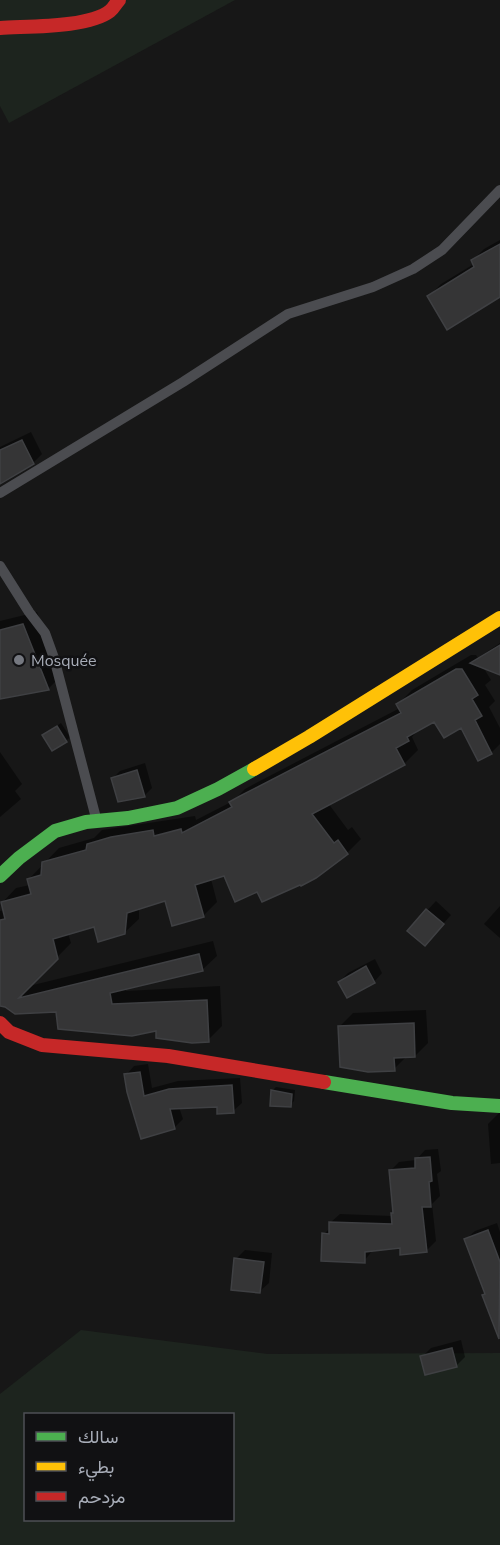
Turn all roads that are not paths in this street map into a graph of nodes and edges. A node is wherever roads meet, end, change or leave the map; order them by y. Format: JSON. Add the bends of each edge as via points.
{"nodes":[{"id":1,"x":119,"y":0,"type":"edge"},
{"id":2,"x":0,"y":28,"type":"edge"},
{"id":3,"x":500,"y":190,"type":"edge"},
{"id":4,"x":0,"y":493,"type":"edge"},
{"id":5,"x":0,"y":566,"type":"edge"},
{"id":6,"x":500,"y":618,"type":"edge"},
{"id":7,"x":96,"y":821,"type":"junction"},
{"id":8,"x":0,"y":876,"type":"edge"},
{"id":9,"x":0,"y":1023,"type":"edge"},
{"id":10,"x":500,"y":1106,"type":"edge"}],
"edges":[{"from":1,"to":2,"type":"street","via":[[110,11],[63,25]]},
{"from":3,"to":4,"type":"lane","via":[[442,250],[413,268],[373,286],[288,314]]},
{"from":5,"to":7,"type":"lane","via":[[45,633]]},
{"from":6,"to":7,"type":"street","via":[[218,789],[177,808]]},
{"from":7,"to":8,"type":"street","via":[[55,831]]},
{"from":9,"to":10,"type":"street","via":[[9,1032],[42,1045],[168,1056],[452,1103]]}]}
